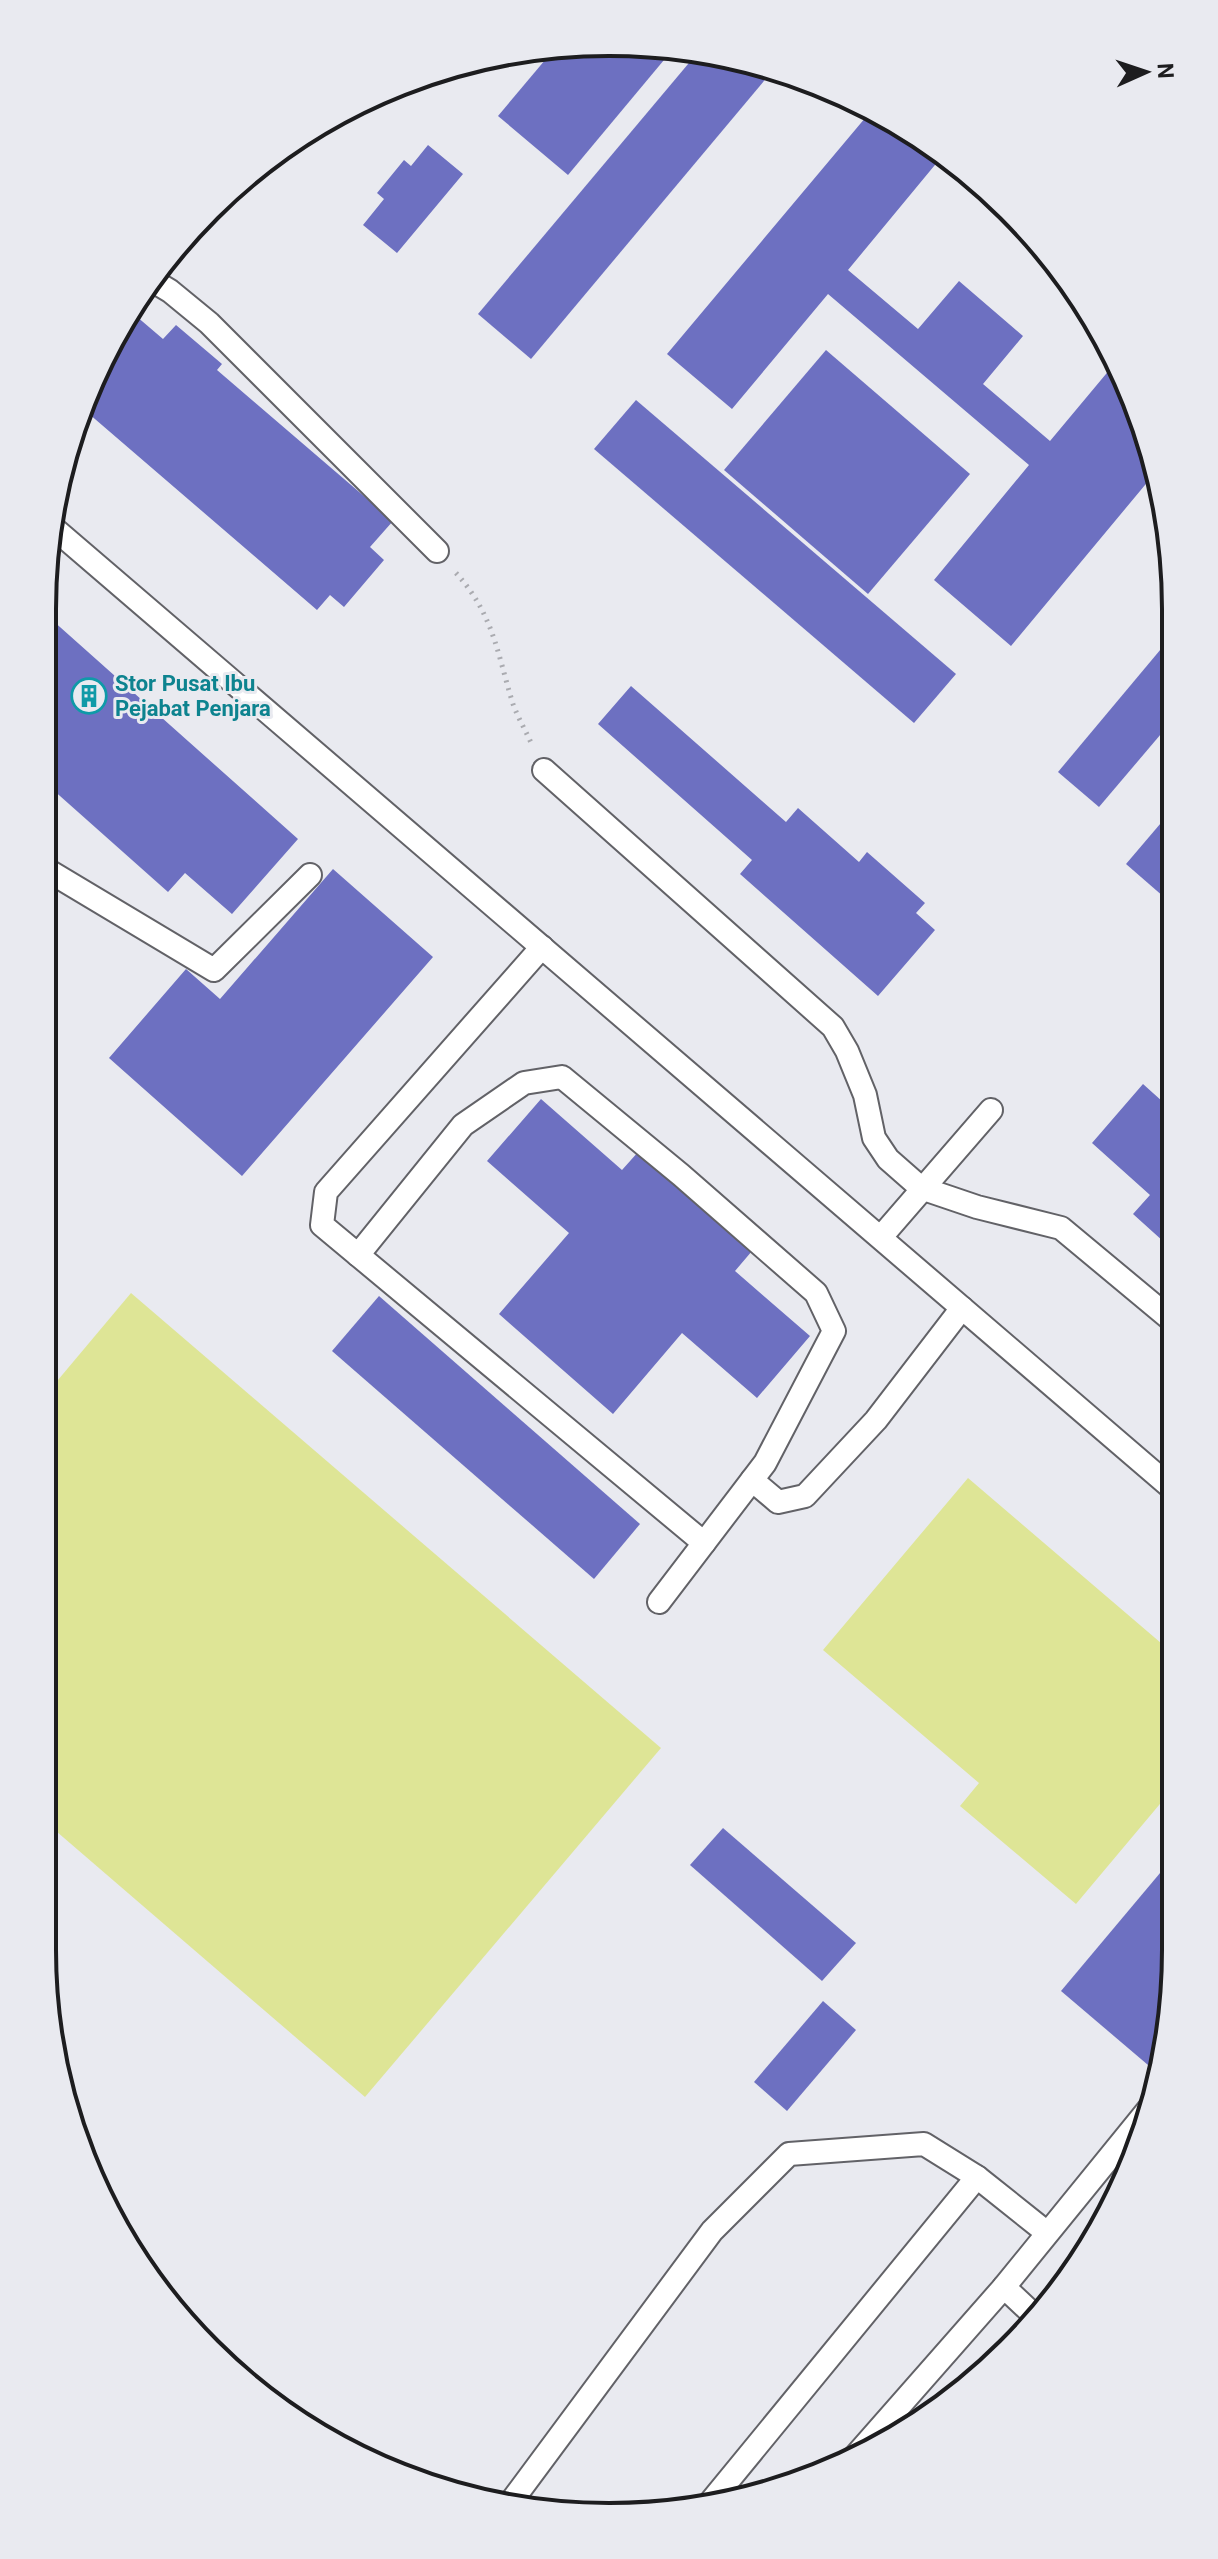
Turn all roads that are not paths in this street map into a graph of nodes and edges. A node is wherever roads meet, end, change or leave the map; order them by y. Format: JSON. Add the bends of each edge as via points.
{"nodes":[{"id":1,"x":160,"y":286,"type":"edge"},
{"id":2,"x":61,"y":535,"type":"edge"},
{"id":3,"x":437,"y":551,"type":"road end"},
{"id":4,"x":544,"y":770,"type":"road end"},
{"id":5,"x":56,"y":875,"type":"edge"},
{"id":6,"x":310,"y":875,"type":"dead end"},
{"id":7,"x":542,"y":947,"type":"junction"},
{"id":8,"x":991,"y":1110,"type":"dead end"},
{"id":9,"x":921,"y":1188,"type":"junction"},
{"id":10,"x":881,"y":1237,"type":"junction"},
{"id":11,"x":358,"y":1255,"type":"junction"},
{"id":12,"x":962,"y":1308,"type":"junction"},
{"id":13,"x":1162,"y":1312,"type":"edge"},
{"id":14,"x":752,"y":1480,"type":"junction"},
{"id":15,"x":1162,"y":1480,"type":"edge"},
{"id":16,"x":704,"y":1543,"type":"junction"},
{"id":17,"x":659,"y":1602,"type":"dead end"},
{"id":18,"x":1133,"y":2128,"type":"edge"},
{"id":19,"x":977,"y":2177,"type":"junction"},
{"id":20,"x":1046,"y":2232,"type":"junction"},
{"id":21,"x":1004,"y":2287,"type":"junction"},
{"id":22,"x":1029,"y":2310,"type":"edge"},
{"id":23,"x":873,"y":2436,"type":"edge"},
{"id":24,"x":720,"y":2491,"type":"edge"},
{"id":25,"x":516,"y":2495,"type":"edge"}],
"edges":[{"from":1,"to":3,"type":"lane","via":[[209,323]]},
{"from":2,"to":7,"type":"lane"},
{"from":4,"to":9,"type":"lane","via":[[833,1027],[865,1095],[874,1138],[888,1159]]},
{"from":5,"to":6,"type":"lane","via":[[214,970]]},
{"from":7,"to":10,"type":"lane"},
{"from":7,"to":11,"type":"lane","via":[[326,1192],[322,1225]]},
{"from":8,"to":9,"type":"lane"},
{"from":9,"to":10,"type":"lane"},
{"from":9,"to":13,"type":"lane","via":[[1061,1228]]},
{"from":10,"to":12,"type":"lane"},
{"from":11,"to":14,"type":"lane","via":[[463,1125],[524,1083],[562,1077],[816,1293],[834,1331]]},
{"from":11,"to":16,"type":"lane"},
{"from":12,"to":14,"type":"lane","via":[[876,1420],[805,1496],[778,1502]]},
{"from":12,"to":15,"type":"lane"},
{"from":14,"to":16,"type":"lane"},
{"from":16,"to":17,"type":"lane"},
{"from":18,"to":20,"type":"lane"},
{"from":19,"to":20,"type":"lane"},
{"from":19,"to":24,"type":"lane"},
{"from":19,"to":25,"type":"lane","via":[[924,2144],[789,2154],[712,2231]]},
{"from":20,"to":21,"type":"lane"},
{"from":21,"to":22,"type":"lane"},
{"from":21,"to":23,"type":"lane"}]}
